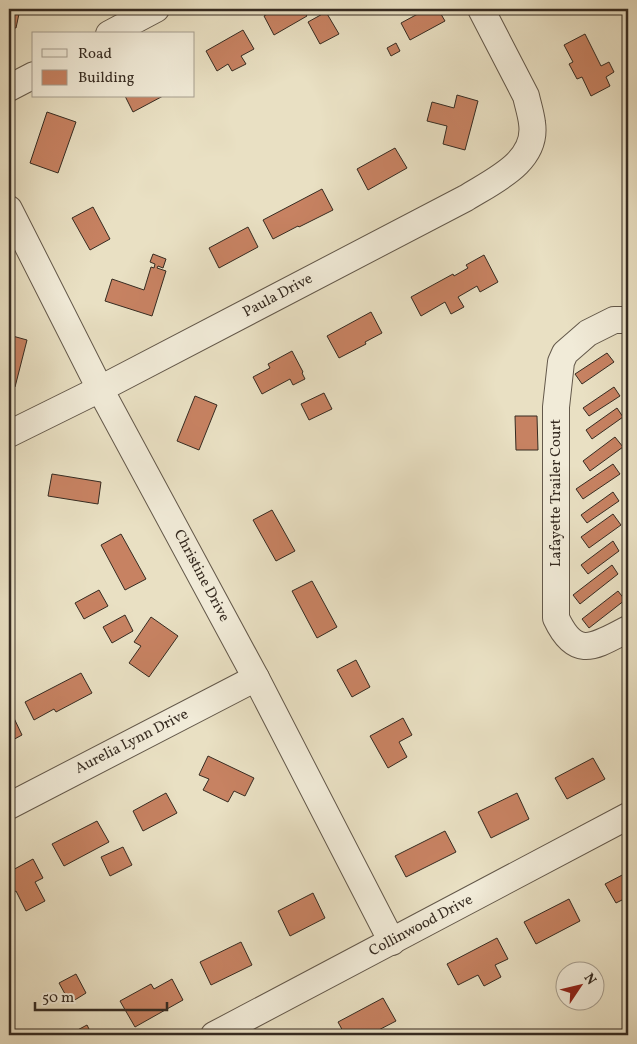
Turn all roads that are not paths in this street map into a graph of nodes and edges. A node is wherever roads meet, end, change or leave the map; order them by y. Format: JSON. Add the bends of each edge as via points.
{"nodes":[{"id":1,"x":156,"y":9,"type":"edge"},
{"id":2,"x":481,"y":9,"type":"edge"},
{"id":3,"x":113,"y":32,"type":"edge"},
{"id":4,"x":32,"y":76,"type":"edge"},
{"id":5,"x":9,"y":88,"type":"edge"},
{"id":6,"x":9,"y":210,"type":"edge"},
{"id":7,"x":628,"y":320,"type":"edge"},
{"id":8,"x":100,"y":389,"type":"junction"},
{"id":9,"x":9,"y":434,"type":"edge"},
{"id":10,"x":628,"y":629,"type":"edge"},
{"id":11,"x":256,"y":678,"type":"junction"},
{"id":12,"x":9,"y":806,"type":"edge"},
{"id":13,"x":628,"y":816,"type":"edge"},
{"id":14,"x":392,"y":942,"type":"junction"},
{"id":15,"x":214,"y":1035,"type":"edge"}],
"edges":[{"from":1,"to":3,"type":"street"},
{"from":2,"to":8,"type":"street","name":"Paula Drive","via":[[526,96],[532,124],[531,140],[516,166],[466,198]]},
{"from":4,"to":5,"type":"street"},
{"from":6,"to":8,"type":"street","name":"Christine Drive"},
{"from":7,"to":10,"type":"street","name":"Lafayette Trailer Court","via":[[614,320],[588,333],[565,353],[556,408],[556,618],[570,639],[582,646],[594,646]]},
{"from":8,"to":9,"type":"street","name":"Paula Drive"},
{"from":8,"to":11,"type":"street","name":"Christine Drive"},
{"from":11,"to":12,"type":"street","name":"Aurelia Lynn Drive"},
{"from":11,"to":14,"type":"street","name":"Christine Drive"},
{"from":13,"to":14,"type":"street","name":"Collinwood Drive"},
{"from":14,"to":15,"type":"street","name":"Collinwood Drive"}]}
